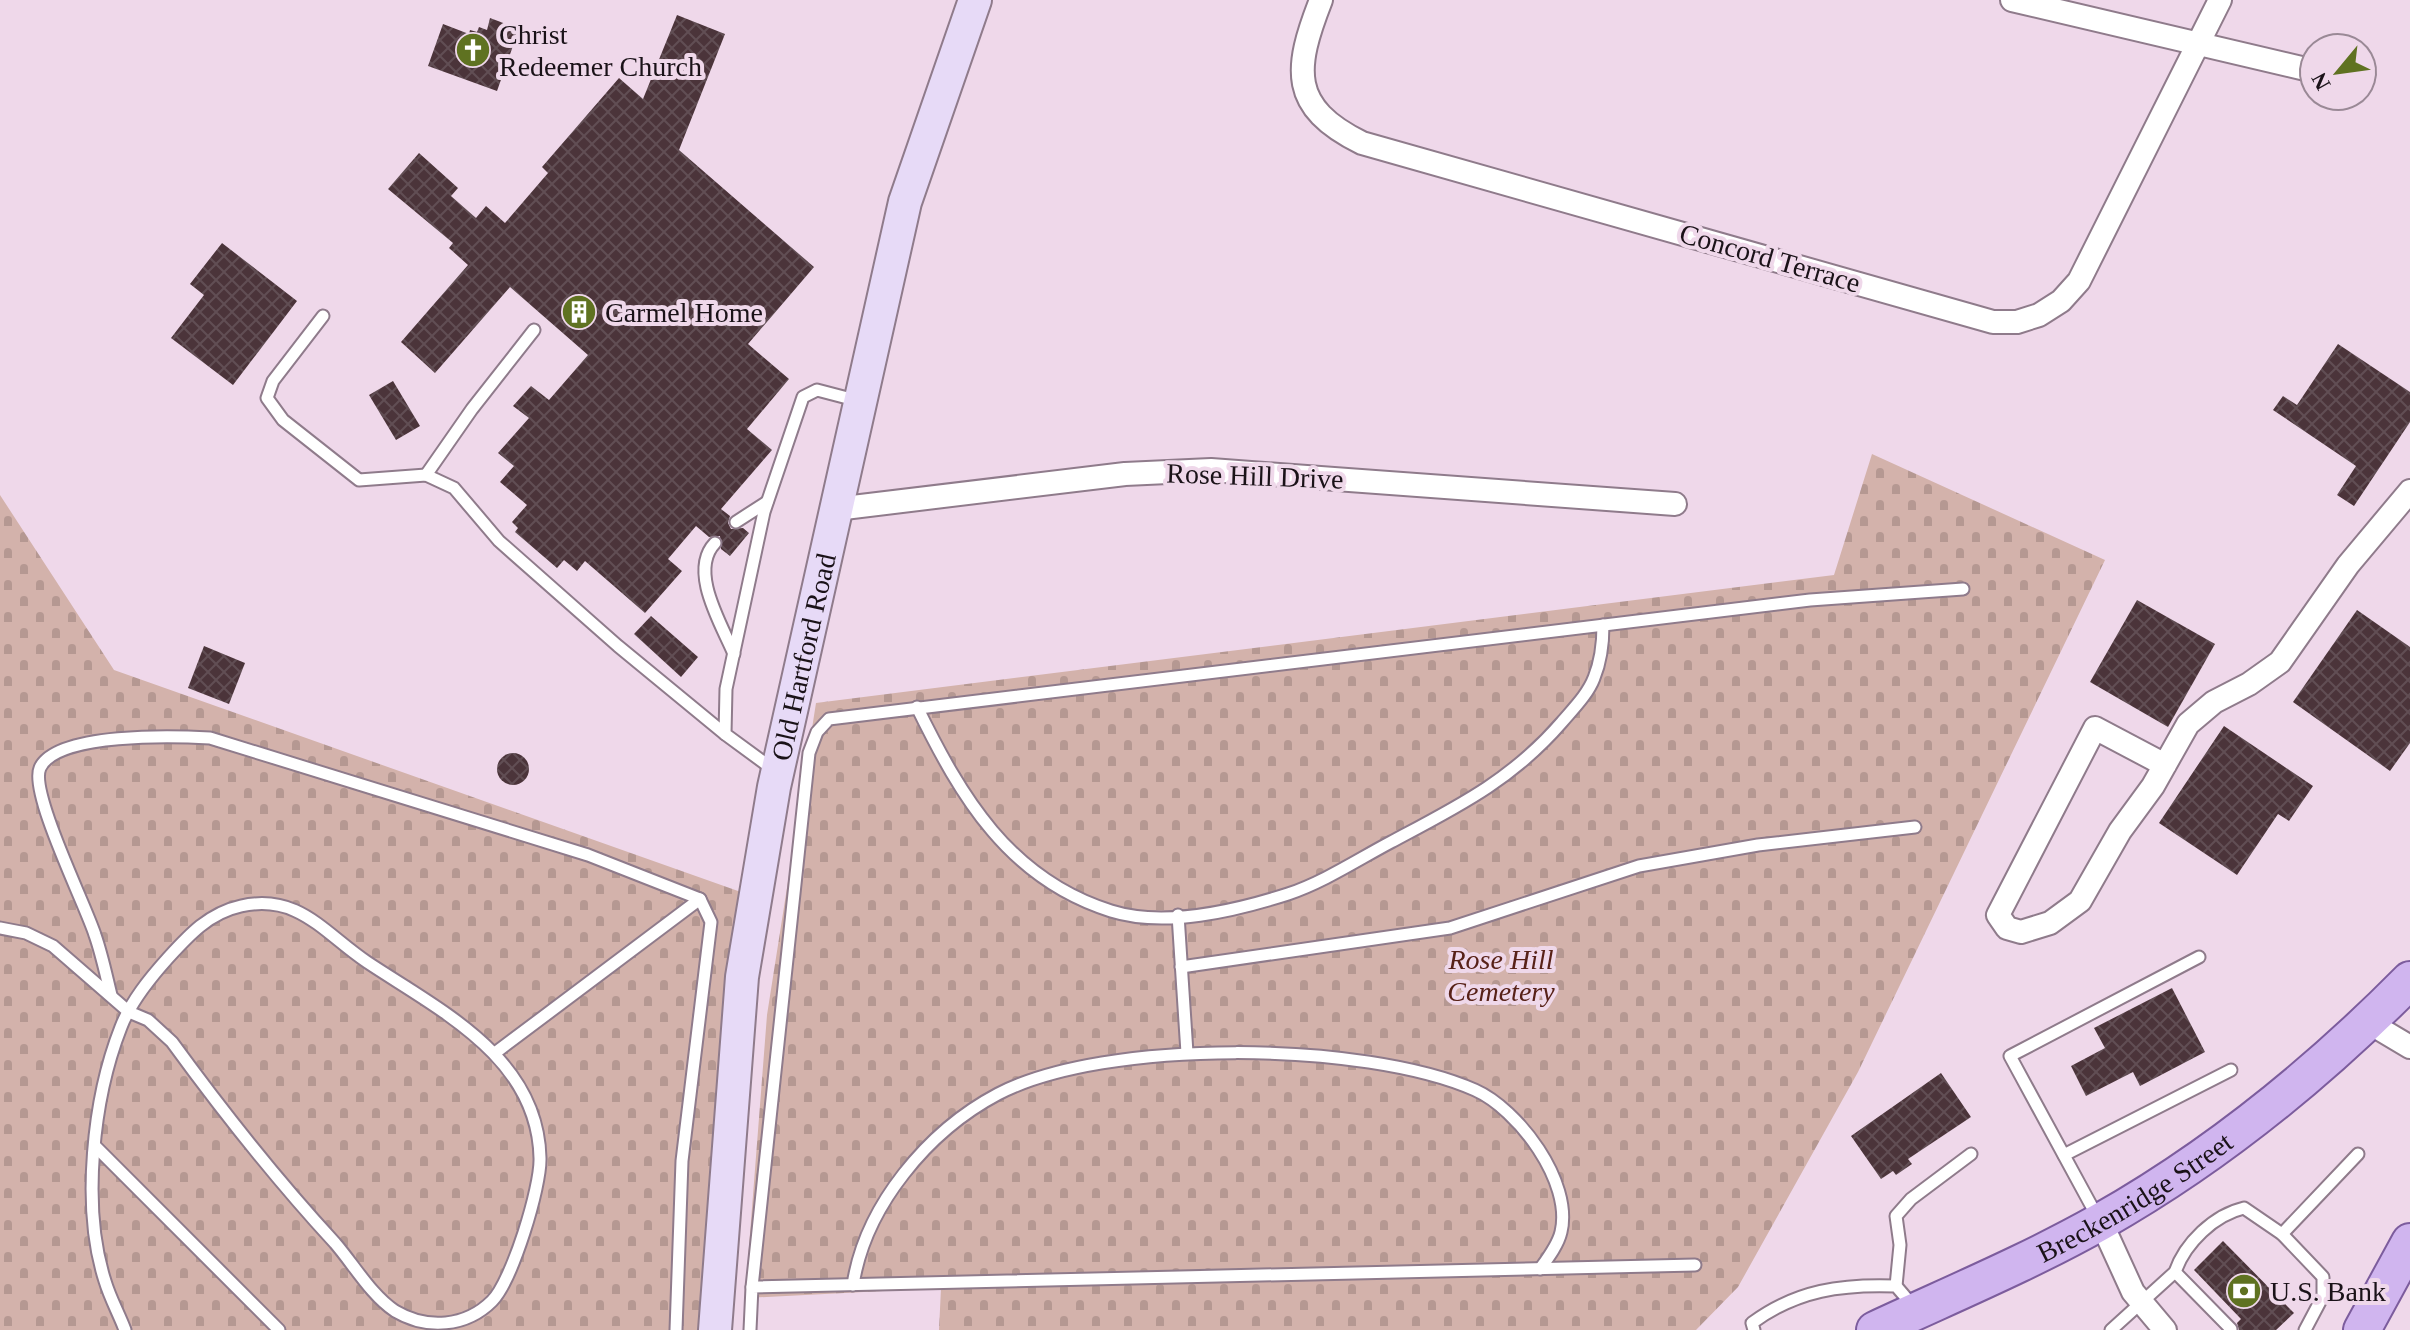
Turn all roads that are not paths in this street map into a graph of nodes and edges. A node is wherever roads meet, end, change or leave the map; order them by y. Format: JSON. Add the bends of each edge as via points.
{"nodes":[{"id":1,"x":975,"y":0,"type":"edge"},
{"id":2,"x":1321,"y":0,"type":"edge"},
{"id":3,"x":2012,"y":0,"type":"edge"},
{"id":4,"x":2220,"y":0,"type":"edge"},
{"id":5,"x":2200,"y":45,"type":"junction"},
{"id":6,"x":2298,"y":67,"type":"edge"},
{"id":7,"x":323,"y":316,"type":"dead end"},
{"id":8,"x":534,"y":330,"type":"dead end"},
{"id":9,"x":859,"y":401,"type":"junction"},
{"id":10,"x":426,"y":475,"type":"junction"},
{"id":11,"x":2410,"y":491,"type":"edge"},
{"id":12,"x":767,"y":502,"type":"junction"},
{"id":13,"x":1675,"y":504,"type":"dead end"},
{"id":14,"x":836,"y":509,"type":"junction"},
{"id":15,"x":736,"y":522,"type":"dead end"},
{"id":16,"x":715,"y":543,"type":"dead end"},
{"id":17,"x":1963,"y":589,"type":"dead end"},
{"id":18,"x":1603,"y":625,"type":"junction"},
{"id":19,"x":734,"y":654,"type":"junction"},
{"id":20,"x":917,"y":707,"type":"junction"},
{"id":21,"x":725,"y":734,"type":"junction"},
{"id":22,"x":2165,"y":765,"type":"junction"},
{"id":23,"x":778,"y":773,"type":"junction"},
{"id":24,"x":1915,"y":827,"type":"dead end"},
{"id":25,"x":700,"y":899,"type":"junction"},
{"id":26,"x":1178,"y":915,"type":"junction"},
{"id":27,"x":0,"y":928,"type":"edge"},
{"id":28,"x":2199,"y":957,"type":"dead end"},
{"id":29,"x":1181,"y":967,"type":"junction"},
{"id":30,"x":2410,"y":980,"type":"edge"},
{"id":31,"x":112,"y":995,"type":"junction"},
{"id":32,"x":129,"y":1012,"type":"junction"},
{"id":33,"x":2368,"y":1022,"type":"junction"},
{"id":34,"x":2410,"y":1047,"type":"edge"},
{"id":35,"x":495,"y":1053,"type":"junction"},
{"id":36,"x":1187,"y":1053,"type":"junction"},
{"id":37,"x":2231,"y":1070,"type":"dead end"},
{"id":38,"x":96,"y":1147,"type":"junction"},
{"id":39,"x":1971,"y":1154,"type":"dead end"},
{"id":40,"x":2358,"y":1154,"type":"dead end"},
{"id":41,"x":2064,"y":1155,"type":"junction"},
{"id":42,"x":2101,"y":1222,"type":"junction"},
{"id":43,"x":2282,"y":1234,"type":"junction"},
{"id":44,"x":2410,"y":1242,"type":"edge"},
{"id":45,"x":1695,"y":1265,"type":"dead end"},
{"id":46,"x":1540,"y":1269,"type":"junction"},
{"id":47,"x":2175,"y":1272,"type":"junction"},
{"id":48,"x":853,"y":1285,"type":"junction"},
{"id":49,"x":752,"y":1287,"type":"junction"},
{"id":50,"x":2142,"y":1304,"type":"junction"},
{"id":51,"x":1901,"y":1315,"type":"edge"},
{"id":52,"x":2231,"y":1329,"type":"edge"},
{"id":53,"x":125,"y":1330,"type":"edge"},
{"id":54,"x":279,"y":1330,"type":"edge"},
{"id":55,"x":676,"y":1330,"type":"edge"},
{"id":56,"x":715,"y":1330,"type":"edge"},
{"id":57,"x":750,"y":1330,"type":"edge"},
{"id":58,"x":1754,"y":1330,"type":"edge"},
{"id":59,"x":2111,"y":1330,"type":"edge"},
{"id":60,"x":2165,"y":1330,"type":"edge"},
{"id":61,"x":2305,"y":1330,"type":"edge"},
{"id":62,"x":2362,"y":1330,"type":"edge"}],
"edges":[{"from":1,"to":9,"type":"main road","name":"Old Hartford Road","via":[[905,202]]},
{"from":2,"to":5,"type":"street","name":"Concord Terrace","via":[[1302,64],[1304,90],[1315,112],[1334,130],[1362,143],[1993,322],[2039,315],[2079,281]]},
{"from":3,"to":5,"type":"street"},
{"from":4,"to":5,"type":"street","name":"Concord Terrace"},
{"from":5,"to":6,"type":"street"},
{"from":7,"to":10,"type":"lane","via":[[273,381],[267,398],[283,420],[359,480]]},
{"from":8,"to":10,"type":"lane"},
{"from":9,"to":12,"type":"lane","via":[[817,390],[803,397]]},
{"from":9,"to":14,"type":"main road","name":"Old Hartford Road"},
{"from":10,"to":21,"type":"lane","via":[[454,488],[499,541]]},
{"from":11,"to":22,"type":"street","via":[[2348,565],[2280,662],[2188,724]]},
{"from":12,"to":15,"type":"lane"},
{"from":12,"to":19,"type":"lane"},
{"from":13,"to":14,"type":"street","name":"Rose Hill Drive","via":[[1211,470],[1125,474]]},
{"from":14,"to":23,"type":"main road","name":"Old Hartford Road"},
{"from":16,"to":19,"type":"lane","via":[[705,562],[708,589]]},
{"from":17,"to":18,"type":"lane","via":[[1810,600]]},
{"from":18,"to":20,"type":"lane"},
{"from":18,"to":26,"type":"lane","via":[[1594,681],[1542,745],[1499,783],[1292,893],[1248,906]]},
{"from":19,"to":21,"type":"lane","via":[[726,689]]},
{"from":20,"to":26,"type":"lane","via":[[973,811],[1006,848],[1058,887],[1110,910],[1149,919]]},
{"from":20,"to":49,"type":"lane","via":[[829,719],[809,753]]},
{"from":21,"to":23,"type":"lane"},
{"from":22,"to":22,"type":"street","via":[[2080,901],[2050,923],[2021,932],[2007,928],[1998,915],[2095,728]]},
{"from":23,"to":56,"type":"main road","name":"Old Hartford Road","via":[[742,977]]},
{"from":24,"to":29,"type":"lane","via":[[1665,861],[1450,928]]},
{"from":25,"to":31,"type":"lane","via":[[588,855],[210,738],[156,735],[82,745],[51,755],[39,768],[38,784],[95,934]]},
{"from":25,"to":35,"type":"lane"},
{"from":25,"to":55,"type":"lane","via":[[711,922],[682,1161]]},
{"from":26,"to":29,"type":"lane"},
{"from":27,"to":31,"type":"lane","via":[[53,946]]},
{"from":28,"to":41,"type":"lane","via":[[2010,1056]]},
{"from":29,"to":36,"type":"lane"},
{"from":30,"to":33,"type":"main road","name":"Breckenridge Street"},
{"from":31,"to":32,"type":"lane"},
{"from":32,"to":35,"type":"lane","via":[[149,980],[199,925],[240,906],[285,904],[442,1008]]},
{"from":32,"to":35,"type":"lane","via":[[148,1020],[172,1042],[250,1147],[378,1295],[395,1311],[436,1326],[460,1322],[496,1298],[541,1180],[540,1143],[528,1106]]},
{"from":32,"to":38,"type":"lane","via":[[99,1098]]},
{"from":33,"to":34,"type":"street"},
{"from":33,"to":42,"type":"main road","name":"Breckenridge Street","via":[[2247,1126]]},
{"from":36,"to":46,"type":"lane","via":[[1289,1053],[1362,1061],[1476,1090],[1522,1126],[1555,1181],[1561,1232]]},
{"from":36,"to":48,"type":"lane","via":[[1121,1061],[1024,1083],[979,1106],[927,1149],[890,1193],[862,1243]]},
{"from":37,"to":41,"type":"lane"},
{"from":38,"to":53,"type":"lane","via":[[92,1210],[104,1280]]},
{"from":38,"to":54,"type":"lane"},
{"from":39,"to":51,"type":"lane","via":[[1896,1216]]},
{"from":40,"to":43,"type":"lane"},
{"from":41,"to":42,"type":"lane"},
{"from":42,"to":50,"type":"street"},
{"from":42,"to":51,"type":"main road","name":"Breckenridge Street","via":[[2031,1259]]},
{"from":43,"to":47,"type":"lane","via":[[2244,1208],[2228,1212],[2203,1231],[2179,1259]]},
{"from":43,"to":61,"type":"lane","via":[[2323,1277],[2323,1296]]},
{"from":44,"to":62,"type":"main road"},
{"from":45,"to":46,"type":"lane"},
{"from":46,"to":48,"type":"lane"},
{"from":47,"to":50,"type":"lane"},
{"from":47,"to":52,"type":"lane"},
{"from":48,"to":49,"type":"lane"},
{"from":49,"to":57,"type":"lane"},
{"from":50,"to":59,"type":"lane"},
{"from":50,"to":60,"type":"street"},
{"from":51,"to":58,"type":"lane","via":[[1847,1284],[1775,1306],[1752,1323]]}]}
